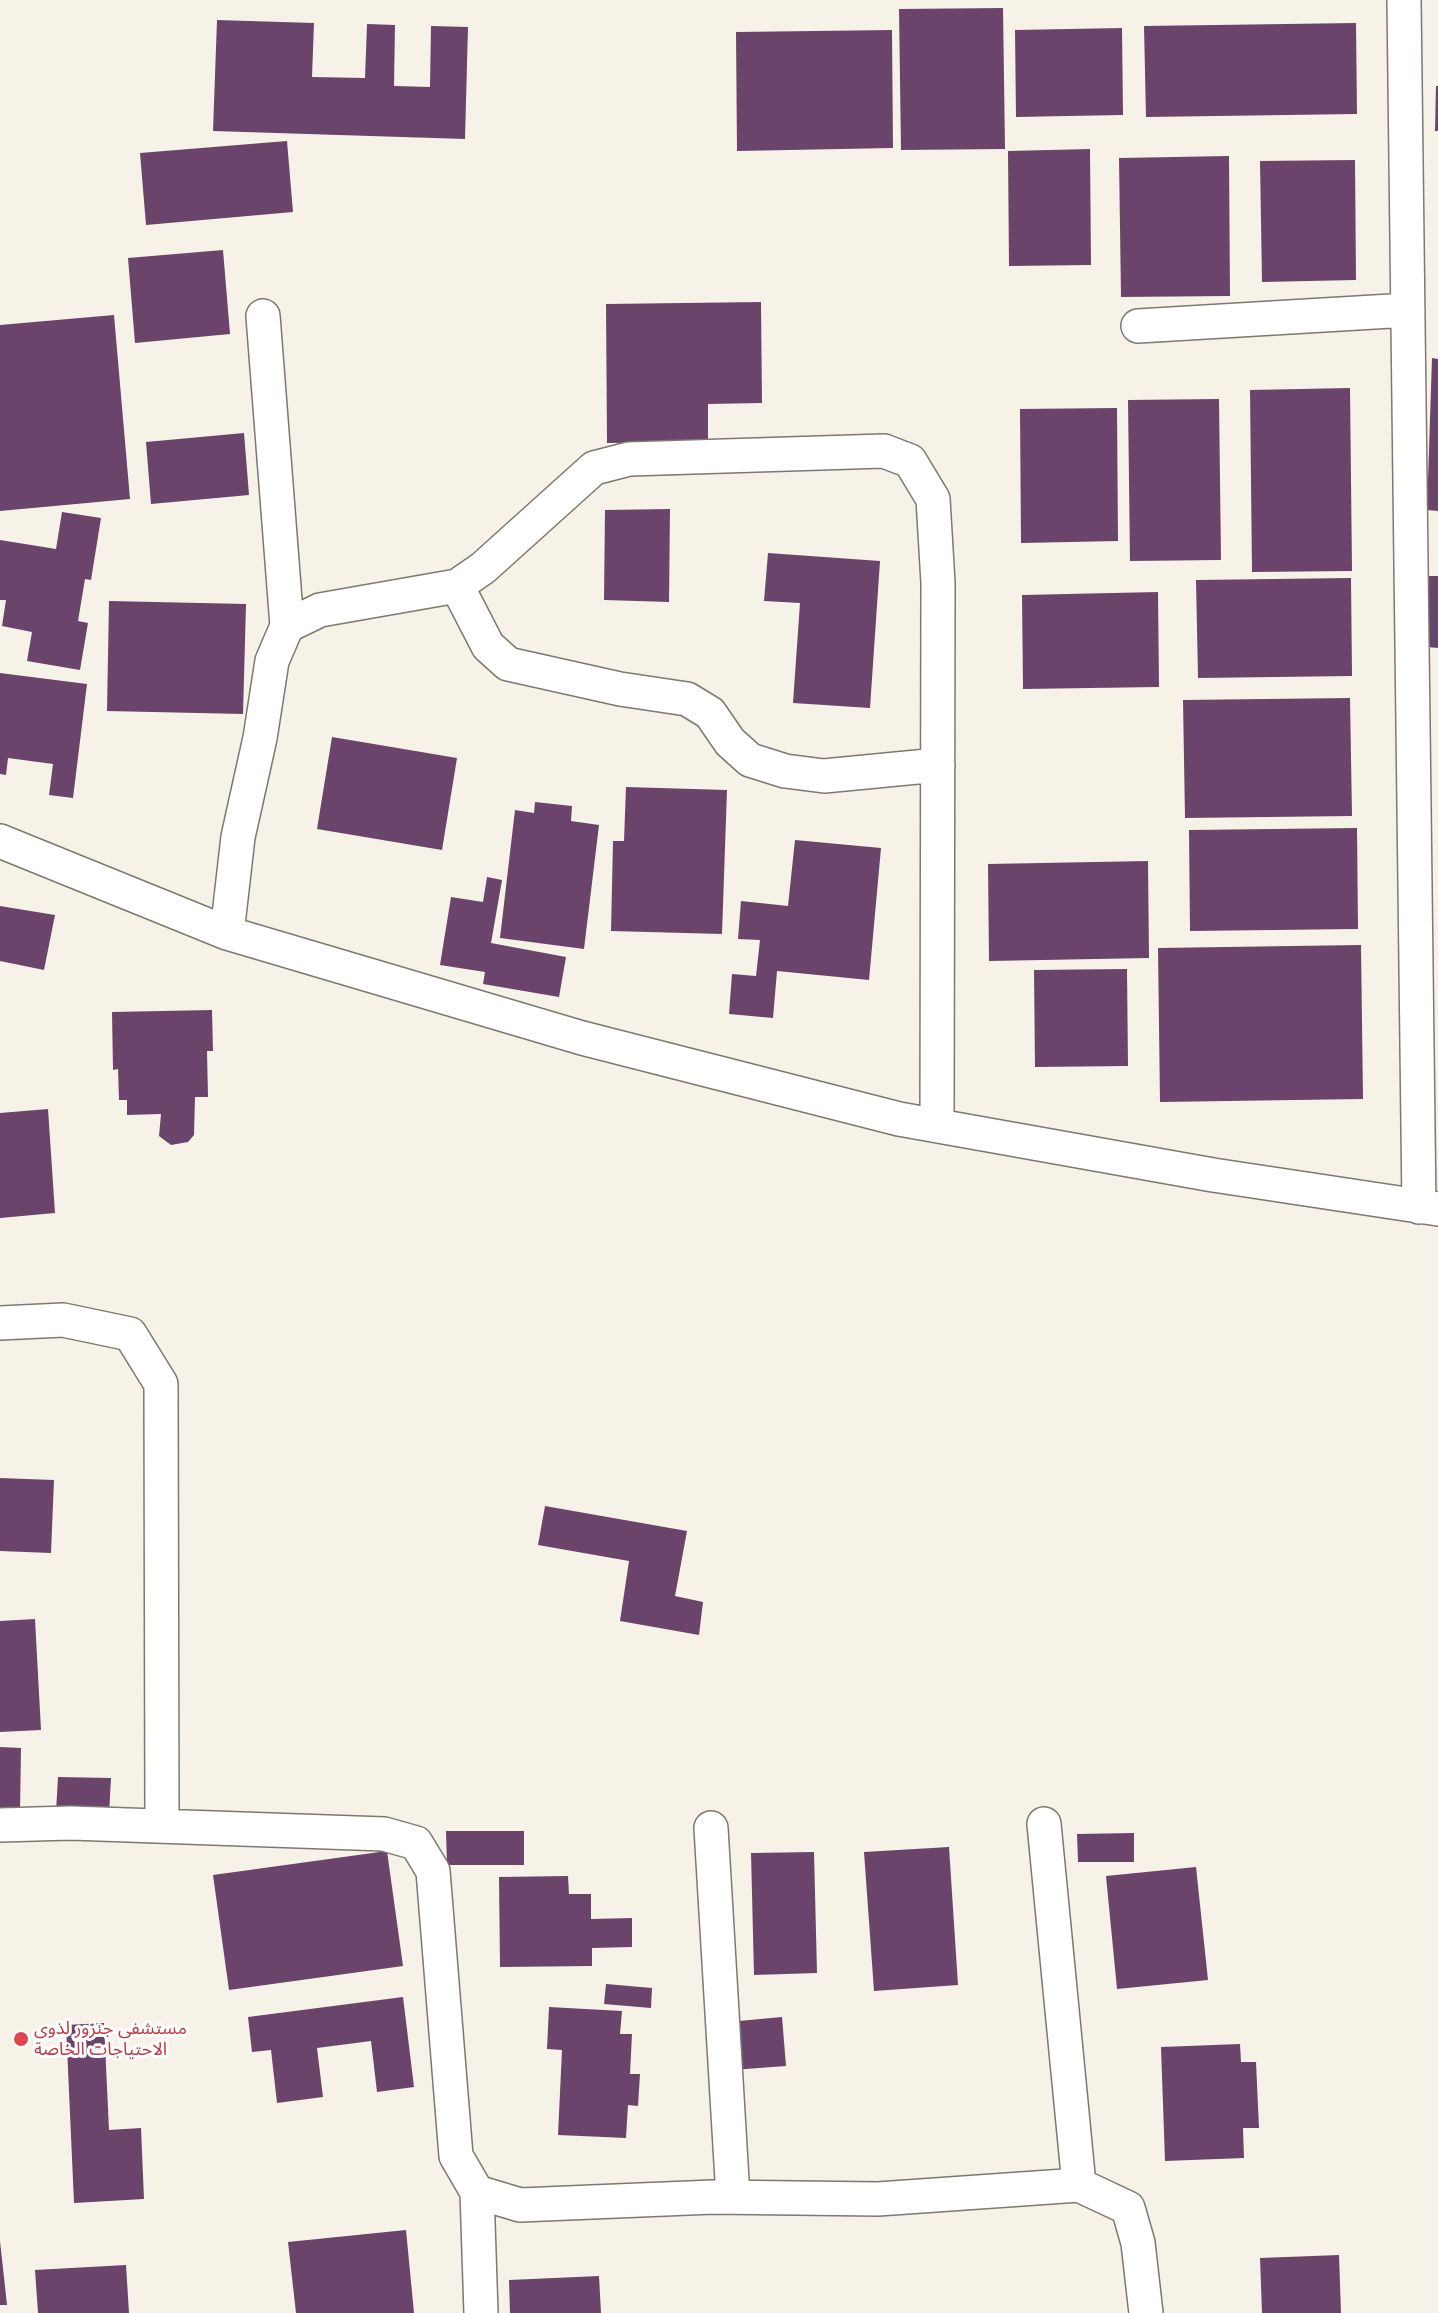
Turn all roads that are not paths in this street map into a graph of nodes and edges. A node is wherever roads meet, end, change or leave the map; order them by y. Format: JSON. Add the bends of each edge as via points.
{"nodes":[{"id":1,"x":1404,"y":0,"type":"edge"},
{"id":2,"x":1408,"y":310,"type":"junction"},
{"id":3,"x":263,"y":316,"type":"dead end"},
{"id":4,"x":1138,"y":326,"type":"dead end"},
{"id":5,"x":457,"y":586,"type":"junction"},
{"id":6,"x":287,"y":626,"type":"junction"},
{"id":7,"x":938,"y":765,"type":"junction"},
{"id":8,"x":0,"y":841,"type":"edge"},
{"id":9,"x":227,"y":933,"type":"junction"},
{"id":10,"x":937,"y":1125,"type":"junction"},
{"id":11,"x":1428,"y":1208,"type":"edge"},
{"id":12,"x":0,"y":1323,"type":"edge"},
{"id":13,"x":1044,"y":1824,"type":"dead end"},
{"id":14,"x":0,"y":1825,"type":"edge"},
{"id":15,"x":162,"y":1826,"type":"junction"},
{"id":16,"x":711,"y":1828,"type":"dead end"},
{"id":17,"x":1079,"y":2185,"type":"junction"},
{"id":18,"x":477,"y":2192,"type":"junction"},
{"id":19,"x":733,"y":2197,"type":"junction"},
{"id":20,"x":481,"y":2313,"type":"edge"},
{"id":21,"x":1146,"y":2313,"type":"edge"}],
"edges":[{"from":1,"to":2,"type":"street"},
{"from":2,"to":4,"type":"street"},
{"from":2,"to":11,"type":"street"},
{"from":3,"to":6,"type":"street"},
{"from":5,"to":6,"type":"street","via":[[320,610]]},
{"from":5,"to":7,"type":"street","via":[[488,646],[508,664],[620,689],[687,699],[710,713],[730,742],[750,760],[785,771],[824,776]]},
{"from":5,"to":7,"type":"street","via":[[483,568],[594,468],[629,459],[884,452],[901,458],[909,461],[933,499],[938,583]]},
{"from":6,"to":9,"type":"street","via":[[272,661],[238,837]]},
{"from":7,"to":10,"type":"street"},
{"from":8,"to":9,"type":"street"},
{"from":9,"to":10,"type":"street","via":[[582,1038],[899,1119]]},
{"from":10,"to":11,"type":"street","via":[[1213,1175]]},
{"from":12,"to":15,"type":"street","via":[[63,1320],[130,1334],[161,1384]]},
{"from":13,"to":17,"type":"street"},
{"from":14,"to":15,"type":"street"},
{"from":15,"to":18,"type":"street","via":[[384,1834],[416,1843],[433,1871],[456,2156]]},
{"from":16,"to":19,"type":"street"},
{"from":17,"to":19,"type":"street","via":[[878,2199]]},
{"from":17,"to":21,"type":"street","via":[[1128,2208],[1138,2243]]},
{"from":18,"to":19,"type":"street","via":[[520,2205]]},
{"from":18,"to":20,"type":"street"}]}
